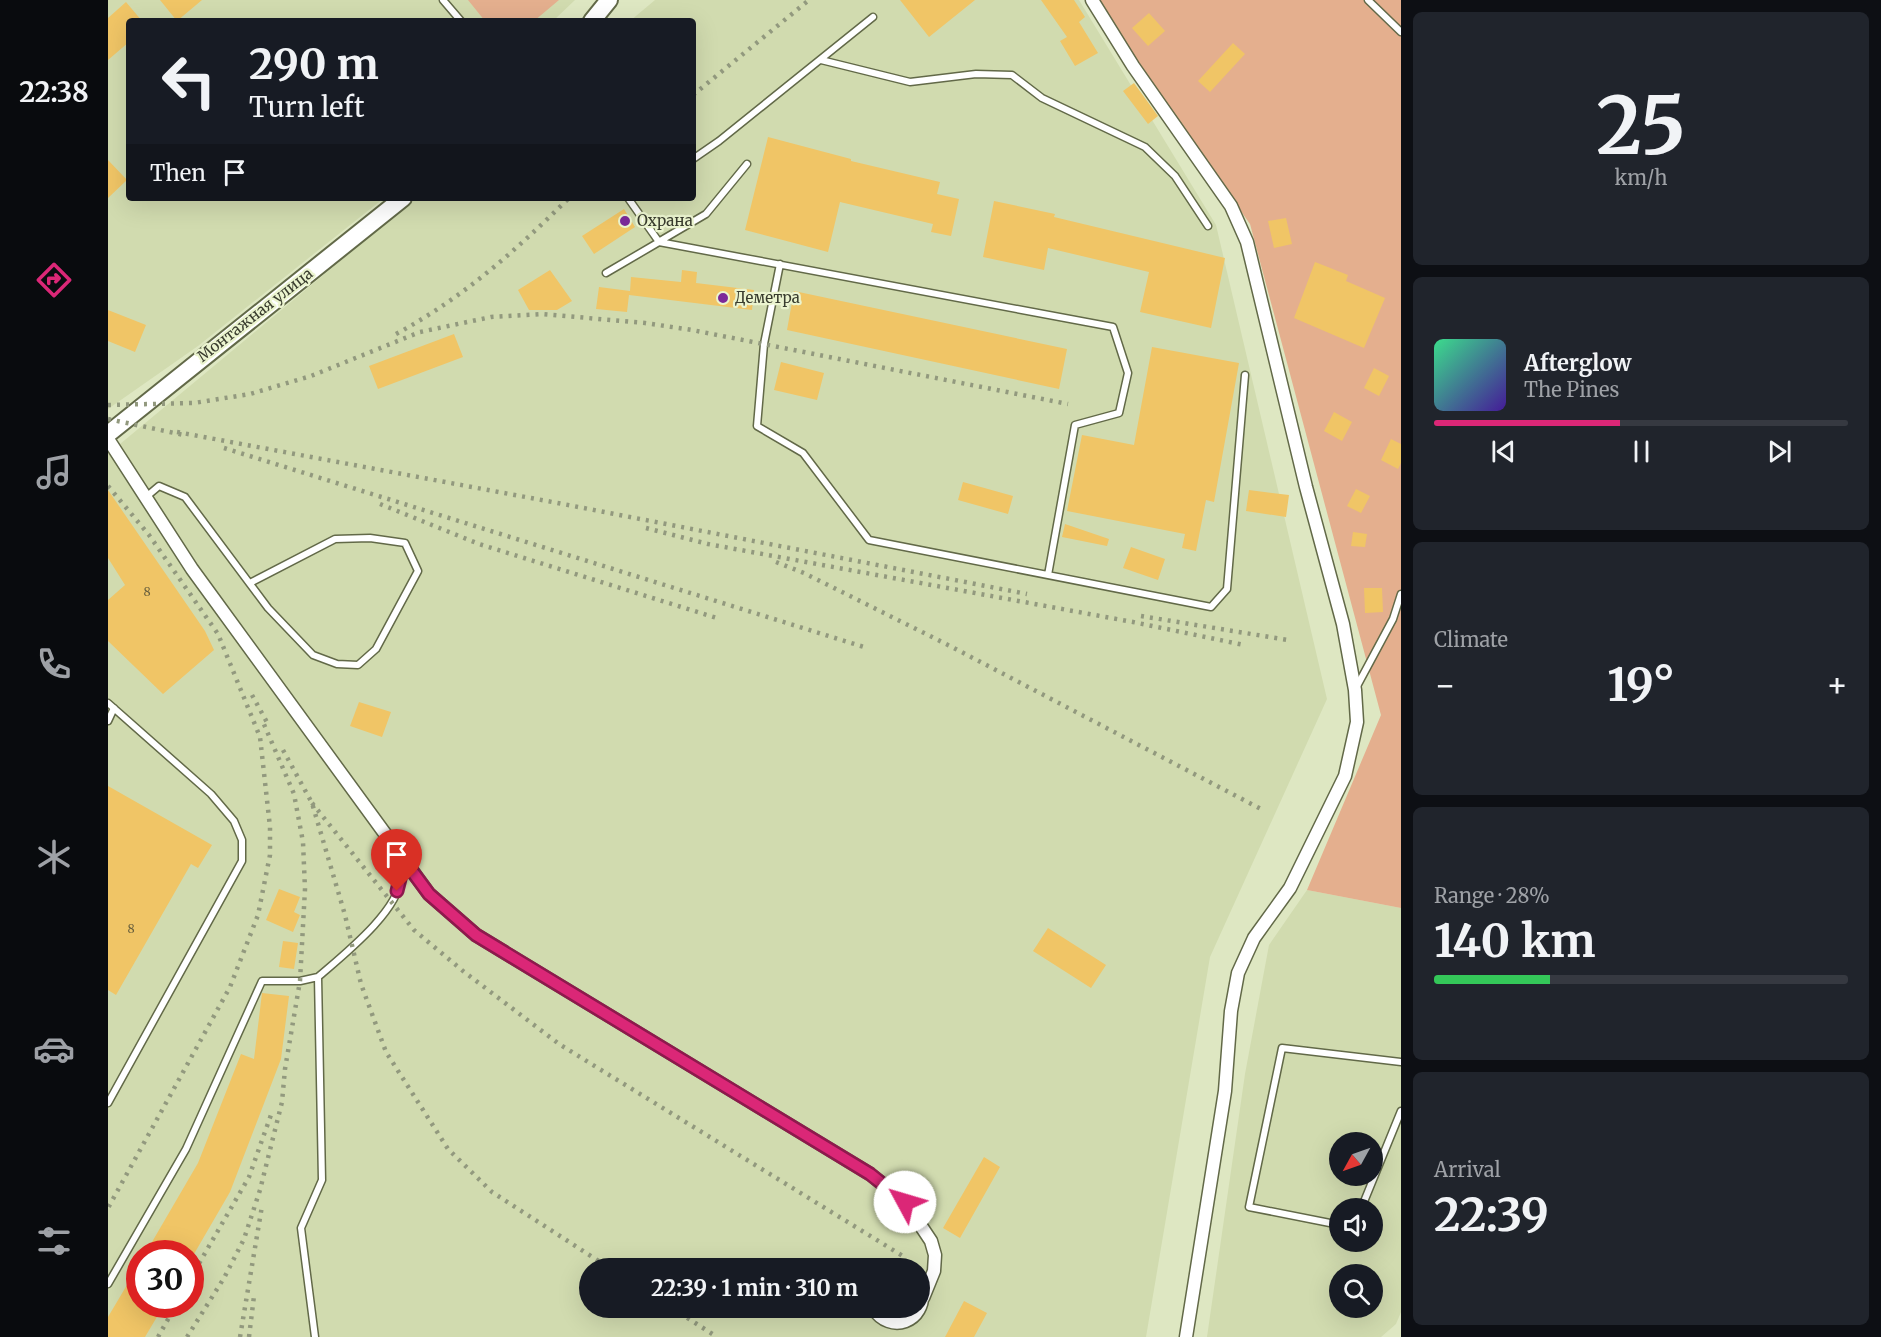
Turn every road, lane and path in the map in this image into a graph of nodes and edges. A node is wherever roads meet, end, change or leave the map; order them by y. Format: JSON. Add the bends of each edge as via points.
{"nodes":[{"id":1,"x":443,"y":0,"type":"edge"},
{"id":2,"x":609,"y":0,"type":"edge"},
{"id":3,"x":1092,"y":0,"type":"edge"},
{"id":4,"x":1368,"y":0,"type":"edge"},
{"id":5,"x":873,"y":17,"type":"dead end"},
{"id":6,"x":458,"y":18,"type":"edge"},
{"id":7,"x":594,"y":18,"type":"edge"},
{"id":8,"x":1401,"y":32,"type":"edge"},
{"id":9,"x":820,"y":60,"type":"junction"},
{"id":10,"x":696,"y":157,"type":"edge"},
{"id":11,"x":747,"y":164,"type":"dead end"},
{"id":12,"x":399,"y":201,"type":"edge"},
{"id":13,"x":632,"y":201,"type":"edge"},
{"id":14,"x":1208,"y":226,"type":"dead end"},
{"id":15,"x":659,"y":242,"type":"junction"},
{"id":16,"x":780,"y":264,"type":"junction"},
{"id":17,"x":606,"y":273,"type":"dead end"},
{"id":18,"x":1245,"y":375,"type":"dead end"},
{"id":19,"x":108,"y":434,"type":"edge"},
{"id":20,"x":108,"y":439,"type":"edge"},
{"id":21,"x":145,"y":497,"type":"junction"},
{"id":22,"x":1048,"y":575,"type":"junction"},
{"id":23,"x":250,"y":584,"type":"junction"},
{"id":24,"x":1401,"y":594,"type":"edge"},
{"id":25,"x":1355,"y":690,"type":"junction"},
{"id":26,"x":108,"y":702,"type":"edge"},
{"id":27,"x":114,"y":708,"type":"junction"},
{"id":28,"x":108,"y":721,"type":"edge"},
{"id":29,"x":392,"y":844,"type":"junction"},
{"id":30,"x":318,"y":976,"type":"junction"},
{"id":31,"x":1401,"y":1062,"type":"edge"},
{"id":32,"x":108,"y":1103,"type":"edge"},
{"id":33,"x":1401,"y":1111,"type":"edge"},
{"id":34,"x":1365,"y":1198,"type":"edge"},
{"id":35,"x":1329,"y":1223,"type":"edge"},
{"id":36,"x":930,"y":1281,"type":"edge"},
{"id":37,"x":108,"y":1284,"type":"edge"},
{"id":38,"x":881,"y":1318,"type":"edge"},
{"id":39,"x":909,"y":1318,"type":"edge"},
{"id":40,"x":315,"y":1337,"type":"edge"},
{"id":41,"x":1186,"y":1337,"type":"edge"}],
"edges":[{"from":1,"to":6,"type":"lane"},
{"from":2,"to":7,"type":"street"},
{"from":3,"to":25,"type":"street","via":[[1231,206],[1247,242],[1343,624]]},
{"from":4,"to":8,"type":"lane"},
{"from":5,"to":9,"type":"lane"},
{"from":9,"to":10,"type":"lane"},
{"from":9,"to":14,"type":"lane","via":[[910,82],[976,74],[1012,75],[1042,98],[1145,147],[1175,176]]},
{"from":11,"to":15,"type":"lane","via":[[706,214]]},
{"from":12,"to":19,"type":"street","name":"Монтажная улица"},
{"from":13,"to":15,"type":"lane"},
{"from":15,"to":16,"type":"lane"},
{"from":15,"to":17,"type":"lane"},
{"from":16,"to":22,"type":"lane","via":[[764,344],[756,426],[803,453],[869,540]]},
{"from":16,"to":22,"type":"lane","via":[[1113,327],[1128,373],[1119,413],[1075,425]]},
{"from":18,"to":22,"type":"lane","via":[[1227,589],[1211,608]]},
{"from":20,"to":21,"type":"street"},
{"from":21,"to":23,"type":"lane","via":[[159,486],[185,497]]},
{"from":21,"to":29,"type":"street","via":[[192,569]]},
{"from":23,"to":23,"type":"lane","via":[[313,655],[337,664],[358,665],[376,649],[418,571],[405,543],[335,538]]},
{"from":24,"to":25,"type":"lane","via":[[1393,619]]},
{"from":25,"to":41,"type":"street","via":[[1357,722],[1345,776],[1290,888],[1254,938],[1238,973],[1230,1011],[1225,1091]]},
{"from":26,"to":27,"type":"lane"},
{"from":27,"to":28,"type":"lane"},
{"from":27,"to":32,"type":"lane","via":[[211,794],[234,820],[243,840],[242,861]]},
{"from":29,"to":30,"type":"lane","via":[[400,879],[393,903],[353,947]]},
{"from":29,"to":36,"type":"street","via":[[429,894],[476,935],[870,1174],[905,1202],[936,1255]]},
{"from":30,"to":37,"type":"lane","via":[[300,981],[262,981],[186,1149]]},
{"from":30,"to":40,"type":"lane","via":[[322,1180],[301,1228]]},
{"from":31,"to":35,"type":"lane","via":[[1282,1048],[1249,1207]]},
{"from":33,"to":34,"type":"lane"},
{"from":38,"to":39,"type":"street","via":[[903,1322]]}]}
